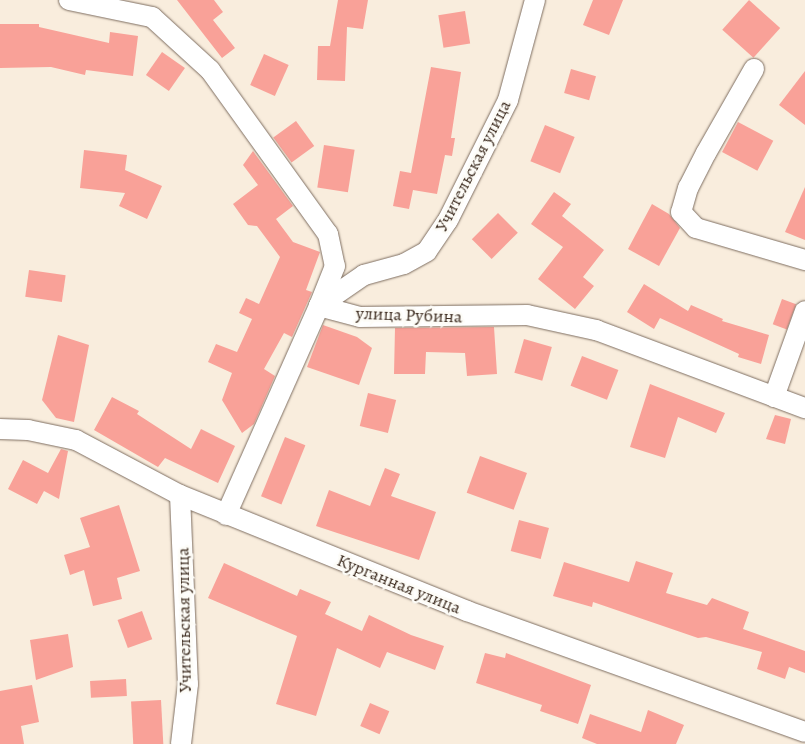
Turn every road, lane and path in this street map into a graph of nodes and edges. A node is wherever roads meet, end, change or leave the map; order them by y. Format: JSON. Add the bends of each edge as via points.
{"nodes":[{"id":1,"x":69,"y":0,"type":"edge"},
{"id":2,"x":534,"y":0,"type":"edge"},
{"id":3,"x":153,"y":8,"type":"edge"},
{"id":4,"x":754,"y":69,"type":"dead end"},
{"id":5,"x":805,"y":260,"type":"edge"},
{"id":6,"x":320,"y":306,"type":"junction"},
{"id":7,"x":805,"y":311,"type":"edge"},
{"id":8,"x":774,"y":397,"type":"junction"},
{"id":9,"x":805,"y":408,"type":"edge"},
{"id":10,"x":0,"y":429,"type":"edge"},
{"id":11,"x":180,"y":495,"type":"junction"},
{"id":12,"x":226,"y":514,"type":"junction"},
{"id":13,"x":805,"y":732,"type":"edge"},
{"id":14,"x":181,"y":744,"type":"edge"}],
"edges":[{"from":1,"to":3,"type":"street"},
{"from":2,"to":6,"type":"street","name":"Учительская улица","via":[[508,100],[448,220],[427,251],[404,264],[364,275]]},
{"from":3,"to":6,"type":"street","via":[[210,70],[328,234],[335,266]]},
{"from":4,"to":5,"type":"street","via":[[688,188],[681,212],[696,228]]},
{"from":6,"to":8,"type":"street","name":"улица Рубина","via":[[360,317],[527,315],[596,330]]},
{"from":6,"to":12,"type":"street"},
{"from":7,"to":8,"type":"street"},
{"from":8,"to":9,"type":"street","name":"улица Рубина"},
{"from":10,"to":11,"type":"street","name":"Курганная улица","via":[[28,430],[76,440]]},
{"from":11,"to":12,"type":"street","name":"Курганная улица"},
{"from":11,"to":14,"type":"street","name":"Учительская улица","via":[[188,684]]},
{"from":12,"to":13,"type":"street","name":"Курганная улица","via":[[467,611]]}]}
